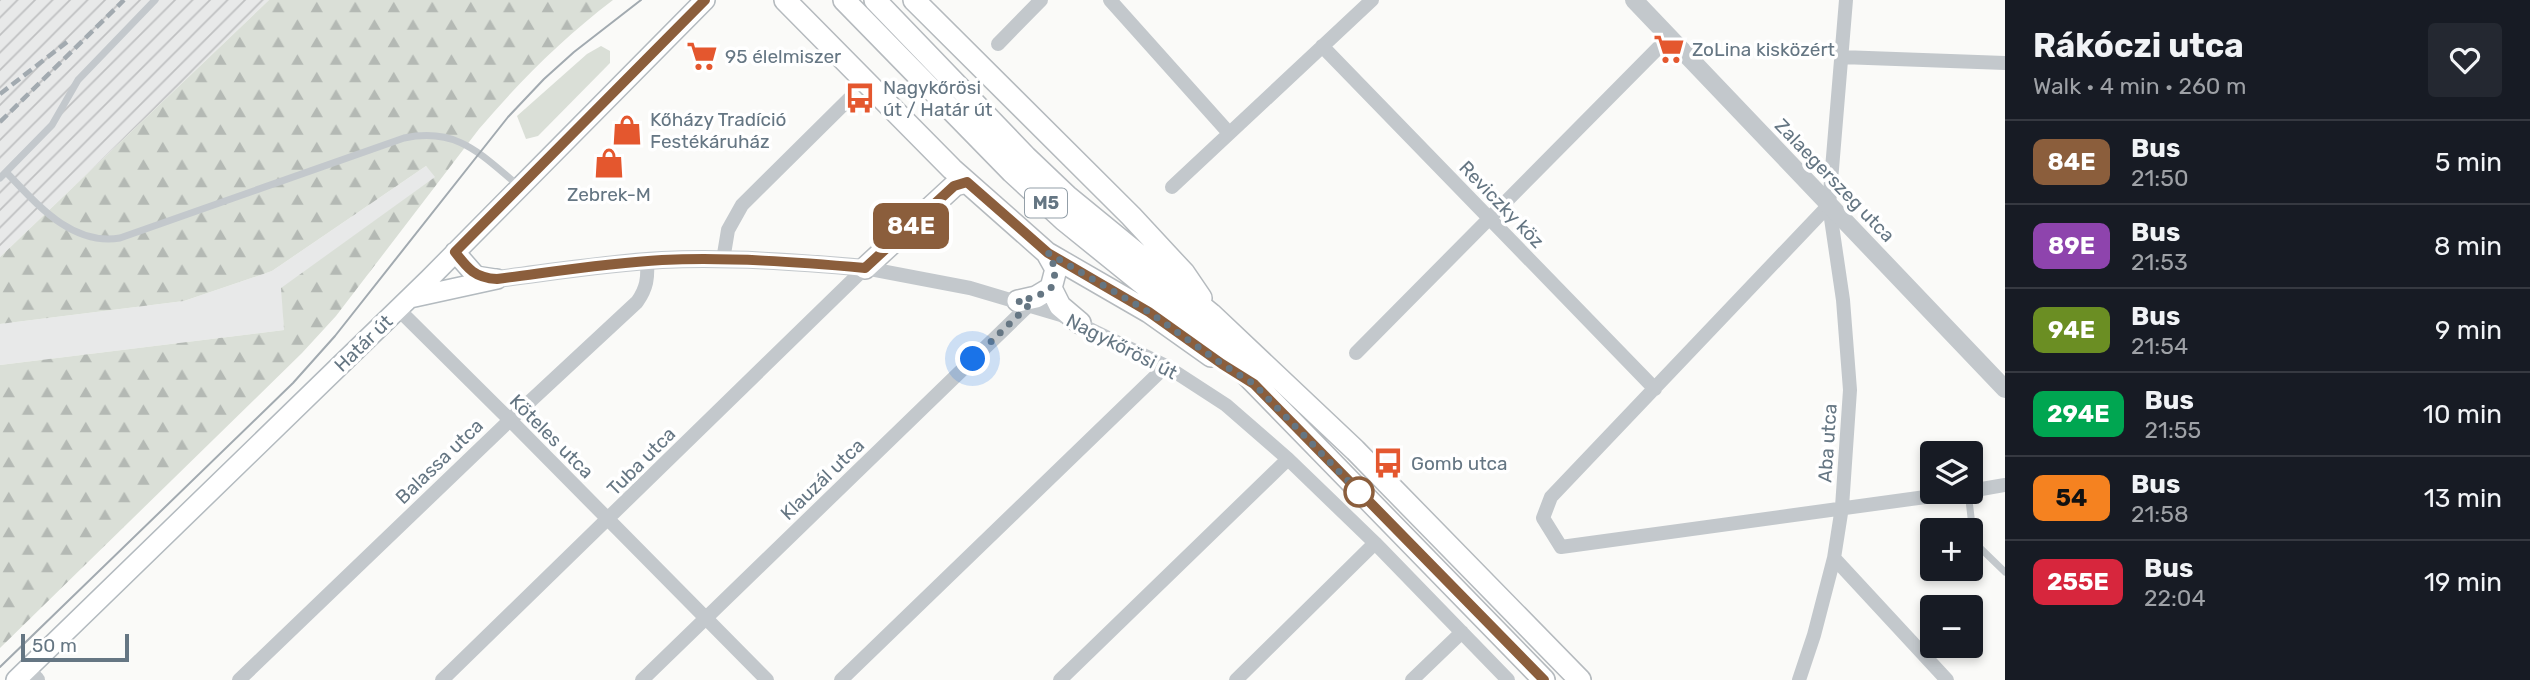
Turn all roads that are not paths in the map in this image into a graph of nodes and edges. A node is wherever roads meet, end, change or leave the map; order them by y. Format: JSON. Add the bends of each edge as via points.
{"nodes":[{"id":1,"x":155,"y":0,"type":"edge"},
{"id":2,"x":705,"y":0,"type":"edge"},
{"id":3,"x":786,"y":0,"type":"edge"},
{"id":4,"x":875,"y":0,"type":"edge"},
{"id":5,"x":914,"y":0,"type":"edge"},
{"id":6,"x":1041,"y":0,"type":"edge"},
{"id":7,"x":1110,"y":0,"type":"edge"},
{"id":8,"x":1372,"y":0,"type":"edge"},
{"id":9,"x":1634,"y":0,"type":"edge"},
{"id":10,"x":1846,"y":0,"type":"edge"},
{"id":11,"x":848,"y":4,"type":"edge"},
{"id":12,"x":1669,"y":37,"type":"junction"},
{"id":13,"x":998,"y":44,"type":"dead end"},
{"id":14,"x":1322,"y":46,"type":"junction"},
{"id":15,"x":1841,"y":57,"type":"junction"},
{"id":16,"x":2005,"y":63,"type":"edge"},
{"id":17,"x":849,"y":99,"type":"dead end"},
{"id":18,"x":1229,"y":133,"type":"junction"},
{"id":19,"x":3,"y":175,"type":"edge"},
{"id":20,"x":967,"y":182,"type":"junction"},
{"id":21,"x":520,"y":186,"type":"junction"},
{"id":22,"x":1172,"y":187,"type":"dead end"},
{"id":23,"x":1829,"y":205,"type":"junction"},
{"id":24,"x":1490,"y":219,"type":"junction"},
{"id":25,"x":455,"y":252,"type":"junction"},
{"id":26,"x":1048,"y":253,"type":"junction"},
{"id":27,"x":723,"y":260,"type":"junction"},
{"id":28,"x":648,"y":261,"type":"junction"},
{"id":29,"x":865,"y":268,"type":"junction"},
{"id":30,"x":497,"y":279,"type":"junction"},
{"id":31,"x":1051,"y":288,"type":"junction"},
{"id":32,"x":1023,"y":303,"type":"junction"},
{"id":33,"x":403,"y":304,"type":"junction"},
{"id":34,"x":1212,"y":314,"type":"junction"},
{"id":35,"x":1080,"y":323,"type":"junction"},
{"id":36,"x":1356,"y":353,"type":"dead end"},
{"id":37,"x":1166,"y":366,"type":"junction"},
{"id":38,"x":1254,"y":384,"type":"junction"},
{"id":39,"x":1655,"y":389,"type":"junction"},
{"id":40,"x":2005,"y":389,"type":"edge"},
{"id":41,"x":510,"y":419,"type":"junction"},
{"id":42,"x":1288,"y":459,"type":"junction"},
{"id":43,"x":2005,"y":485,"type":"edge"},
{"id":44,"x":1983,"y":489,"type":"edge"},
{"id":45,"x":1920,"y":497,"type":"edge"},
{"id":46,"x":1970,"y":504,"type":"edge"},
{"id":47,"x":1842,"y":507,"type":"junction"},
{"id":48,"x":608,"y":520,"type":"junction"},
{"id":49,"x":1375,"y":543,"type":"junction"},
{"id":50,"x":1834,"y":558,"type":"junction"},
{"id":51,"x":2005,"y":572,"type":"edge"},
{"id":52,"x":706,"y":619,"type":"junction"},
{"id":53,"x":1462,"y":632,"type":"junction"},
{"id":54,"x":26,"y":677,"type":"edge"},
{"id":55,"x":239,"y":680,"type":"edge"},
{"id":56,"x":442,"y":680,"type":"edge"},
{"id":57,"x":642,"y":680,"type":"edge"},
{"id":58,"x":767,"y":680,"type":"edge"},
{"id":59,"x":841,"y":680,"type":"edge"},
{"id":60,"x":1060,"y":680,"type":"edge"},
{"id":61,"x":1236,"y":680,"type":"edge"},
{"id":62,"x":1412,"y":680,"type":"edge"},
{"id":63,"x":1508,"y":680,"type":"edge"},
{"id":64,"x":1544,"y":680,"type":"edge"},
{"id":65,"x":1580,"y":680,"type":"edge"},
{"id":66,"x":1799,"y":680,"type":"edge"},
{"id":67,"x":1947,"y":680,"type":"edge"}],
"edges":[{"from":1,"to":19,"type":"lane","via":[[78,80],[52,125]]},
{"from":2,"to":21,"type":"main road","name":"Határ út"},
{"from":3,"to":20,"type":"main road"},
{"from":4,"to":34,"type":"main road","number":"M5","via":[[1026,158]]},
{"from":5,"to":34,"type":"main road","via":[[1131,216],[1184,273]]},
{"from":6,"to":13,"type":"street"},
{"from":7,"to":18,"type":"street"},
{"from":8,"to":14,"type":"street"},
{"from":9,"to":12,"type":"street","name":"Zalaegerszeg utca"},
{"from":10,"to":15,"type":"street","name":"Aba utca"},
{"from":11,"to":38,"type":"main road","number":"M5","via":[[1012,172],[1203,334]]},
{"from":12,"to":23,"type":"street","name":"Zalaegerszeg utca"},
{"from":12,"to":24,"type":"street"},
{"from":14,"to":18,"type":"street"},
{"from":14,"to":24,"type":"street","name":"Reviczky köz"},
{"from":15,"to":16,"type":"street"},
{"from":15,"to":23,"type":"street","name":"Aba utca"},
{"from":17,"to":27,"type":"street","via":[[742,205],[729,230]]},
{"from":18,"to":22,"type":"street"},
{"from":19,"to":21,"type":"lane","via":[[69,229],[98,240],[120,238],[419,135],[453,138]]},
{"from":20,"to":26,"type":"main road"},
{"from":20,"to":29,"type":"main road","via":[[954,186]]},
{"from":21,"to":25,"type":"main road","name":"Határ út"},
{"from":23,"to":39,"type":"street"},
{"from":23,"to":40,"type":"street","name":"Zalaegerszeg utca"},
{"from":23,"to":47,"type":"street","name":"Aba utca","via":[[1850,390]]},
{"from":24,"to":36,"type":"street"},
{"from":24,"to":39,"type":"street","name":"Reviczky köz"},
{"from":25,"to":30,"type":"main road","via":[[476,276]]},
{"from":25,"to":33,"type":"main road","name":"Határ út"},
{"from":26,"to":31,"type":"main road","via":[[1056,270]]},
{"from":26,"to":38,"type":"main road","via":[[1149,312]]},
{"from":27,"to":28,"type":"street","name":"Nagykőrösi út"},
{"from":27,"to":29,"type":"street","name":"Nagykőrösi út"},
{"from":28,"to":30,"type":"street","name":"Nagykőrösi út"},
{"from":28,"to":41,"type":"street","name":"Balassa utca","via":[[648,280],[637,302]]},
{"from":29,"to":32,"type":"street","name":"Nagykőrösi út"},
{"from":29,"to":48,"type":"street","name":"Tuba utca"},
{"from":30,"to":33,"type":"main road"},
{"from":31,"to":32,"type":"main road"},
{"from":31,"to":35,"type":"main road","via":[[1060,306]]},
{"from":32,"to":35,"type":"street","name":"Nagykőrösi út"},
{"from":32,"to":52,"type":"street","name":"Klauzál utca"},
{"from":33,"to":41,"type":"street","name":"Köteles utca"},
{"from":33,"to":54,"type":"main road","name":"Határ út"},
{"from":34,"to":65,"type":"main road","number":"M5","via":[[1355,450]]},
{"from":35,"to":37,"type":"street","name":"Nagykőrösi út"},
{"from":37,"to":42,"type":"street","name":"Nagykőrösi út","via":[[1226,405]]},
{"from":37,"to":59,"type":"street"},
{"from":38,"to":64,"type":"main road","number":"M5"},
{"from":39,"to":47,"type":"street","via":[[1551,497],[1543,518],[1561,547]]},
{"from":41,"to":48,"type":"street","name":"Köteles utca"},
{"from":41,"to":55,"type":"street","name":"Balassa utca"},
{"from":42,"to":49,"type":"street","name":"Nagykőrösi út"},
{"from":42,"to":60,"type":"street"},
{"from":43,"to":44,"type":"street"},
{"from":45,"to":47,"type":"street"},
{"from":46,"to":51,"type":"lane","via":[[1974,542]]},
{"from":47,"to":50,"type":"street","name":"Aba utca"},
{"from":48,"to":52,"type":"street","name":"Köteles utca"},
{"from":48,"to":56,"type":"street","name":"Tuba utca"},
{"from":49,"to":53,"type":"street","name":"Nagykőrösi út"},
{"from":49,"to":61,"type":"street"},
{"from":50,"to":66,"type":"street","name":"Aba utca"},
{"from":50,"to":67,"type":"street"},
{"from":52,"to":57,"type":"street","name":"Klauzál utca"},
{"from":52,"to":58,"type":"street","name":"Köteles utca"},
{"from":53,"to":62,"type":"street"},
{"from":53,"to":63,"type":"street","name":"Nagykőrösi út"}]}
